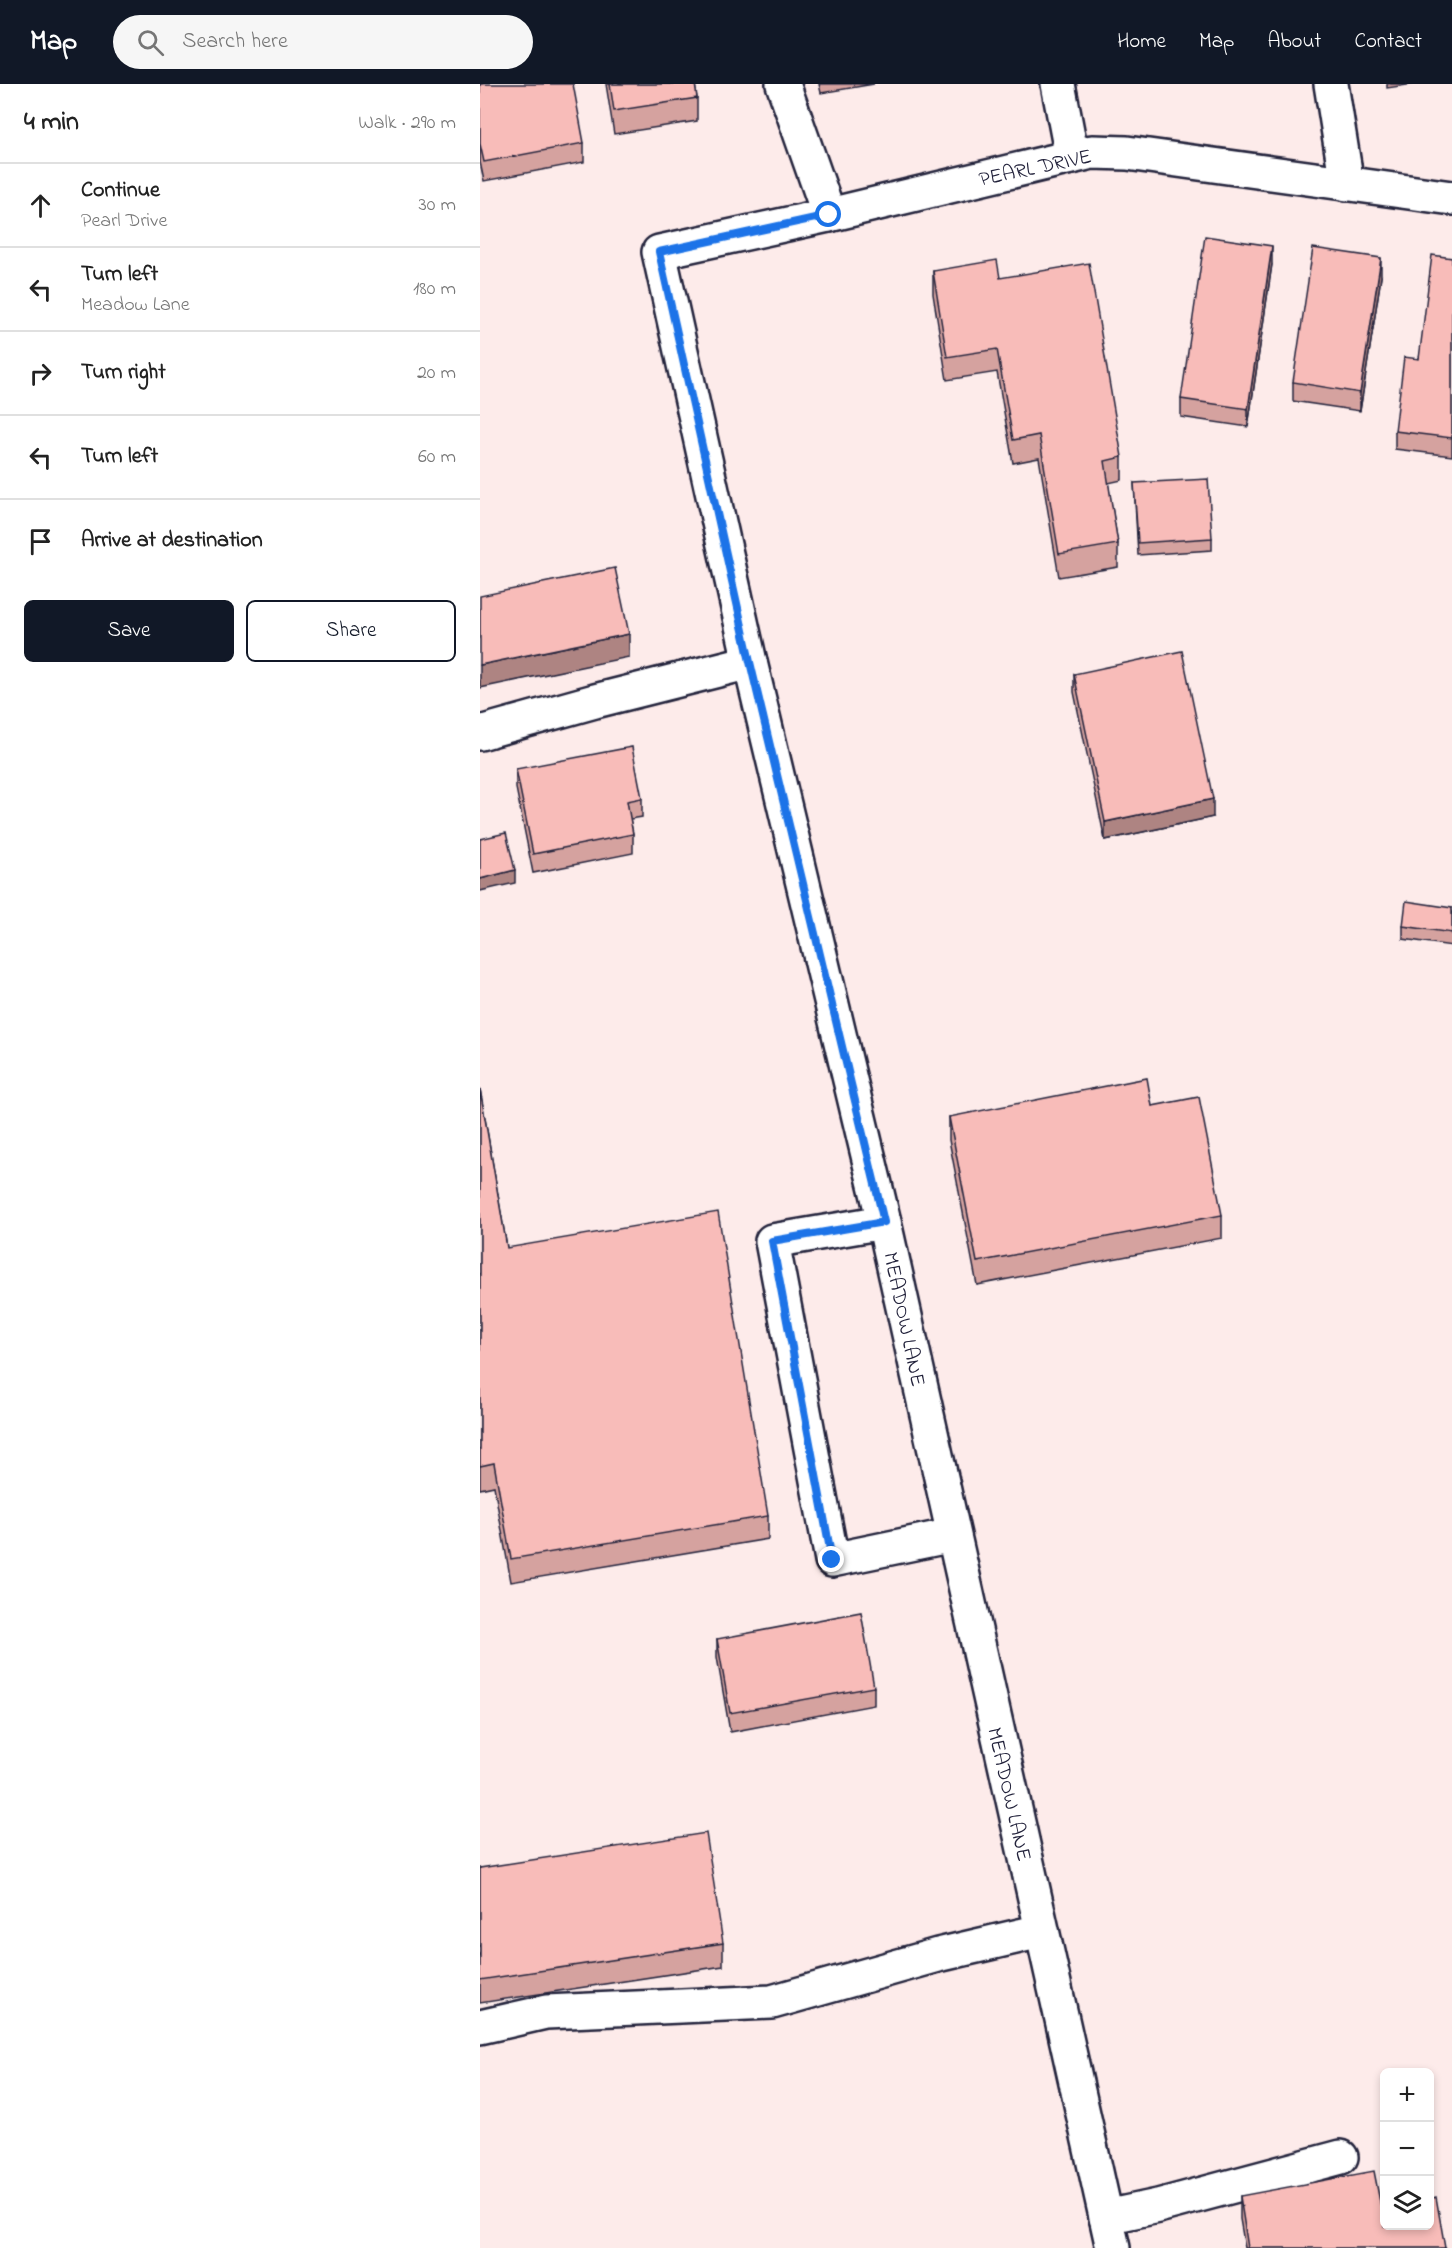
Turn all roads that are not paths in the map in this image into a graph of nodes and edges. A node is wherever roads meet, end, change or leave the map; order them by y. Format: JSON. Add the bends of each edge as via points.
{"nodes":[{"id":1,"x":783,"y":84,"type":"edge"},
{"id":2,"x":1058,"y":84,"type":"edge"},
{"id":3,"x":1331,"y":84,"type":"edge"},
{"id":4,"x":1072,"y":157,"type":"junction"},
{"id":5,"x":1347,"y":184,"type":"junction"},
{"id":6,"x":1452,"y":198,"type":"edge"},
{"id":7,"x":829,"y":215,"type":"junction"},
{"id":8,"x":659,"y":252,"type":"joint"},
{"id":9,"x":750,"y":662,"type":"junction"},
{"id":10,"x":480,"y":734,"type":"edge"},
{"id":11,"x":884,"y":1222,"type":"junction"},
{"id":12,"x":953,"y":1535,"type":"junction"},
{"id":13,"x":1041,"y":1931,"type":"junction"},
{"id":14,"x":480,"y":2027,"type":"edge"},
{"id":15,"x":1341,"y":2157,"type":"dead end"},
{"id":16,"x":1109,"y":2233,"type":"edge"}],
"edges":[{"from":1,"to":7,"type":"street"},
{"from":2,"to":4,"type":"street"},
{"from":3,"to":5,"type":"street"},
{"from":4,"to":5,"type":"street","name":"PEARL DRIVE","via":[[1092,152],[1127,153]]},
{"from":4,"to":7,"type":"street","name":"PEARL DRIVE"},
{"from":5,"to":6,"type":"street","name":"PEARL DRIVE"},
{"from":7,"to":8,"type":"street","name":"PEARL DRIVE"},
{"from":8,"to":9,"type":"street","name":"MEADOW LANE"},
{"from":9,"to":10,"type":"street"},
{"from":9,"to":11,"type":"street","name":"MEADOW LANE"},
{"from":11,"to":12,"type":"street","name":"MEADOW LANE"},
{"from":11,"to":12,"type":"street","via":[[772,1241],[832,1560]]},
{"from":12,"to":13,"type":"street","name":"MEADOW LANE"},
{"from":13,"to":14,"type":"street","via":[[938,1955],[772,2002],[546,2012]]},
{"from":13,"to":16,"type":"street","name":"MEADOW LANE"},
{"from":15,"to":16,"type":"street","via":[[1158,2206]]}]}
